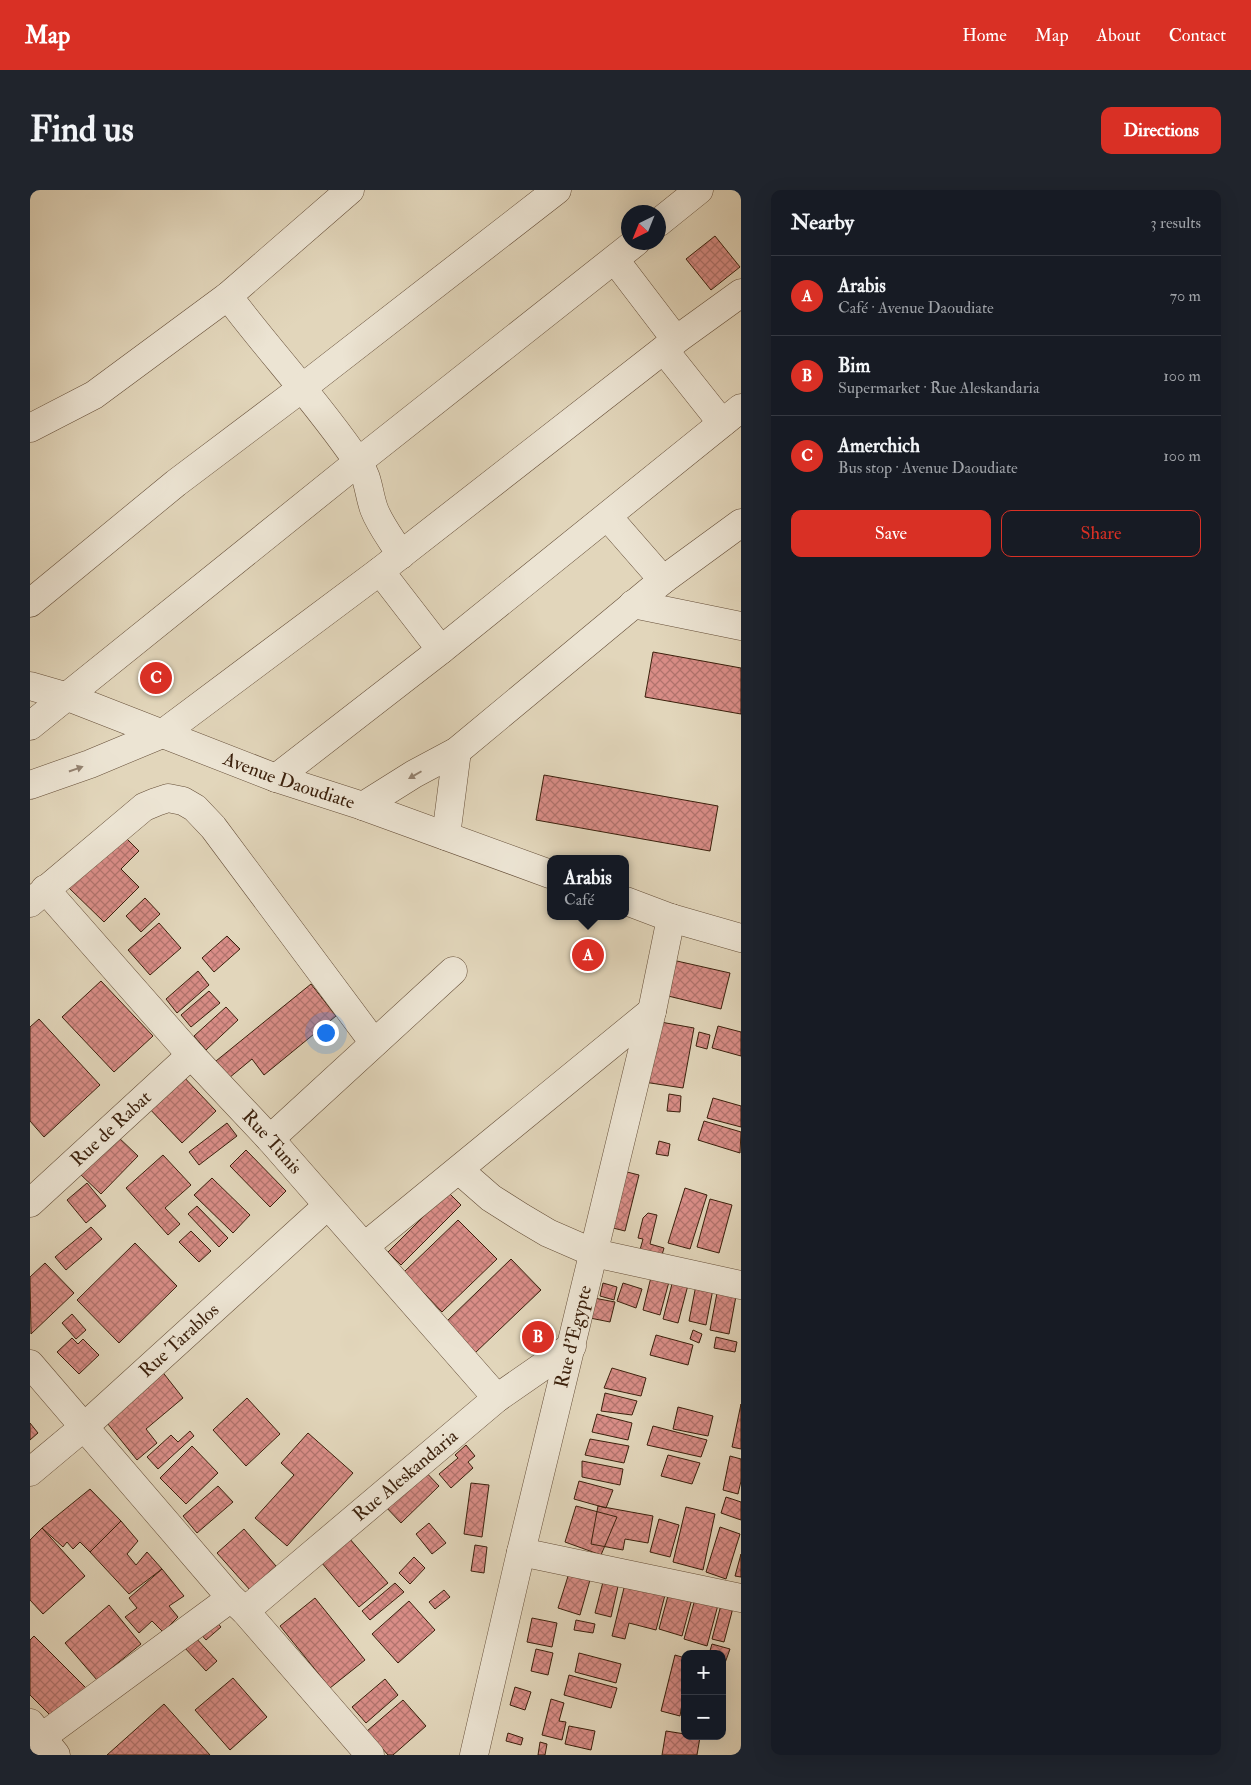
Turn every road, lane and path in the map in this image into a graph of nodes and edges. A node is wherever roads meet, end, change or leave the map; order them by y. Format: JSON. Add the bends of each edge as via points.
{"nodes":[{"id":1,"x":350,"y":190,"type":"edge"},
{"id":2,"x":557,"y":190,"type":"edge"},
{"id":3,"x":699,"y":190,"type":"edge"},
{"id":4,"x":666,"y":217,"type":"edge"},
{"id":5,"x":627,"y":250,"type":"edge"},
{"id":6,"x":615,"y":260,"type":"junction"},
{"id":7,"x":741,"y":293,"type":"edge"},
{"id":8,"x":228,"y":296,"type":"junction"},
{"id":9,"x":670,"y":345,"type":"junction"},
{"id":10,"x":302,"y":388,"type":"junction"},
{"id":11,"x":731,"y":416,"type":"edge"},
{"id":12,"x":30,"y":428,"type":"edge"},
{"id":13,"x":358,"y":462,"type":"junction"},
{"id":14,"x":608,"y":517,"type":"junction"},
{"id":15,"x":741,"y":523,"type":"edge"},
{"id":16,"x":391,"y":563,"type":"junction"},
{"id":17,"x":663,"y":580,"type":"junction"},
{"id":18,"x":30,"y":603,"type":"edge"},
{"id":19,"x":633,"y":604,"type":"junction"},
{"id":20,"x":741,"y":626,"type":"edge"},
{"id":21,"x":441,"y":650,"type":"junction"},
{"id":22,"x":30,"y":686,"type":"edge"},
{"id":23,"x":68,"y":697,"type":"junction"},
{"id":24,"x":30,"y":726,"type":"edge"},
{"id":25,"x":162,"y":734,"type":"junction"},
{"id":26,"x":457,"y":751,"type":"junction"},
{"id":27,"x":276,"y":778,"type":"junction"},
{"id":28,"x":30,"y":784,"type":"edge"},
{"id":29,"x":363,"y":806,"type":"junction"},
{"id":30,"x":446,"y":836,"type":"junction"},
{"id":31,"x":547,"y":873,"type":"edge"},
{"id":32,"x":37,"y":896,"type":"edge"},
{"id":33,"x":629,"y":902,"type":"edge"},
{"id":34,"x":671,"y":918,"type":"junction"},
{"id":35,"x":741,"y":938,"type":"edge"},
{"id":36,"x":454,"y":971,"type":"dead end"},
{"id":37,"x":652,"y":1011,"type":"junction"},
{"id":38,"x":374,"y":1043,"type":"junction"},
{"id":39,"x":191,"y":1055,"type":"junction"},
{"id":40,"x":270,"y":1139,"type":"junction"},
{"id":41,"x":459,"y":1170,"type":"junction"},
{"id":42,"x":30,"y":1203,"type":"edge"},
{"id":43,"x":327,"y":1206,"type":"junction"},
{"id":44,"x":364,"y":1246,"type":"junction"},
{"id":45,"x":594,"y":1253,"type":"junction"},
{"id":46,"x":741,"y":1285,"type":"edge"},
{"id":47,"x":572,"y":1346,"type":"junction"},
{"id":48,"x":30,"y":1364,"type":"edge"},
{"id":49,"x":497,"y":1398,"type":"junction"},
{"id":50,"x":85,"y":1426,"type":"junction"},
{"id":51,"x":30,"y":1472,"type":"edge"},
{"id":52,"x":521,"y":1552,"type":"junction"},
{"id":53,"x":741,"y":1598,"type":"edge"},
{"id":54,"x":238,"y":1604,"type":"junction"},
{"id":55,"x":39,"y":1740,"type":"edge"},
{"id":56,"x":370,"y":1755,"type":"edge"},
{"id":57,"x":474,"y":1755,"type":"edge"}],
"edges":[{"from":1,"to":8,"type":"street"},
{"from":2,"to":10,"type":"street"},
{"from":3,"to":4,"type":"street"},
{"from":5,"to":6,"type":"street"},
{"from":6,"to":9,"type":"street"},
{"from":6,"to":13,"type":"street"},
{"from":7,"to":9,"type":"street"},
{"from":8,"to":10,"type":"street"},
{"from":8,"to":12,"type":"street","via":[[94,395]]},
{"from":9,"to":11,"type":"street"},
{"from":9,"to":16,"type":"street"},
{"from":10,"to":13,"type":"street"},
{"from":10,"to":18,"type":"street","via":[[176,483]]},
{"from":11,"to":14,"type":"street"},
{"from":13,"to":16,"type":"street","via":[[367,476]]},
{"from":13,"to":23,"type":"street"},
{"from":14,"to":17,"type":"street"},
{"from":14,"to":21,"type":"street"},
{"from":15,"to":17,"type":"street"},
{"from":16,"to":21,"type":"street"},
{"from":16,"to":25,"type":"street"},
{"from":17,"to":19,"type":"street"},
{"from":19,"to":20,"type":"street"},
{"from":19,"to":26,"type":"street"},
{"from":21,"to":27,"type":"street"},
{"from":22,"to":23,"type":"street","name":"Avenue Daoudiate"},
{"from":23,"to":24,"type":"street"},
{"from":23,"to":25,"type":"street","name":"Avenue Daoudiate"},
{"from":25,"to":27,"type":"street","name":"Avenue Daoudiate"},
{"from":28,"to":25,"type":"street","one_way":true,"via":[[90,764]]},
{"from":26,"to":29,"type":"street","one_way":true},
{"from":26,"to":30,"type":"street"},
{"from":27,"to":29,"type":"street","name":"Avenue Daoudiate"},
{"from":29,"to":30,"type":"street","name":"Avenue Daoudiate"},
{"from":30,"to":31,"type":"street","name":"Avenue Daoudiate"},
{"from":32,"to":38,"type":"street","via":[[144,807],[168,798],[182,801],[195,808],[213,827]]},
{"from":32,"to":39,"type":"street","name":"Rue Tunis"},
{"from":33,"to":34,"type":"street"},
{"from":34,"to":35,"type":"street"},
{"from":34,"to":37,"type":"street","name":"Rue d'Egypte"},
{"from":36,"to":38,"type":"street"},
{"from":37,"to":41,"type":"street"},
{"from":37,"to":45,"type":"street","name":"Rue d'Egypte"},
{"from":38,"to":40,"type":"street"},
{"from":39,"to":40,"type":"street","name":"Rue Tunis"},
{"from":39,"to":42,"type":"street","name":"Rue de Rabat"},
{"from":40,"to":43,"type":"street","name":"Rue Tunis"},
{"from":41,"to":44,"type":"street"},
{"from":41,"to":45,"type":"street","via":[[521,1217]]},
{"from":43,"to":44,"type":"street","name":"Rue Tunis"},
{"from":43,"to":50,"type":"street","name":"Rue Tarablos"},
{"from":44,"to":49,"type":"street","name":"Rue Tunis"},
{"from":45,"to":46,"type":"street"},
{"from":45,"to":47,"type":"street","name":"Rue d'Egypte"},
{"from":47,"to":49,"type":"street","name":"Rue Aleskandaria"},
{"from":47,"to":52,"type":"street","name":"Rue d'Egypte"},
{"from":48,"to":50,"type":"street"},
{"from":49,"to":54,"type":"street","name":"Rue Aleskandaria"},
{"from":50,"to":51,"type":"street","name":"Rue Tarablos"},
{"from":50,"to":54,"type":"street"},
{"from":52,"to":53,"type":"street"},
{"from":52,"to":57,"type":"street","name":"Rue d'Egypte"},
{"from":54,"to":55,"type":"street","name":"Rue Aleskandaria"},
{"from":54,"to":56,"type":"street"}]}
